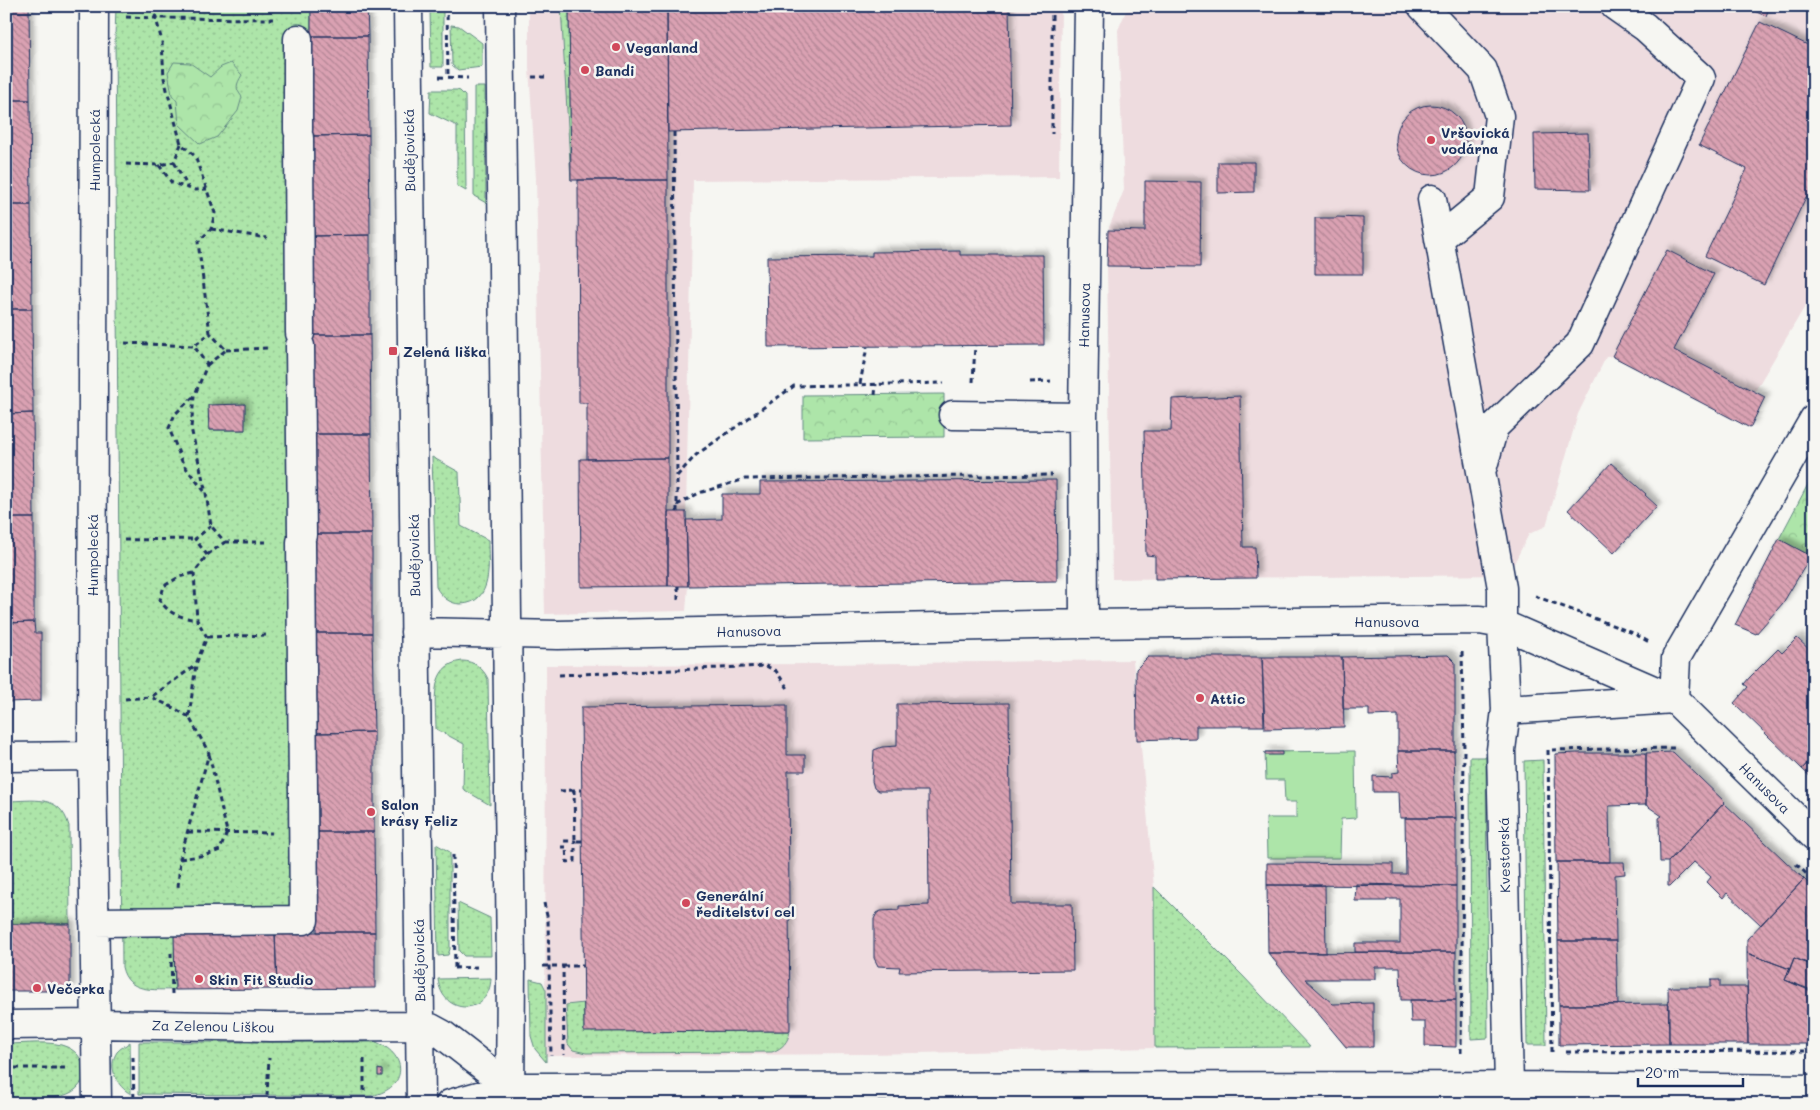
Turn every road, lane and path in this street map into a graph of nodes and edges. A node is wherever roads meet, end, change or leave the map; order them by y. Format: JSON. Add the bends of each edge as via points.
{"nodes":[{"id":1,"x":153,"y":6,"type":"edge"},
{"id":2,"x":408,"y":6,"type":"edge"},
{"id":3,"x":447,"y":6,"type":"edge"},
{"id":4,"x":500,"y":6,"type":"edge"},
{"id":5,"x":1088,"y":6,"type":"edge"},
{"id":6,"x":1422,"y":6,"type":"edge"},
{"id":7,"x":1615,"y":6,"type":"edge"},
{"id":8,"x":94,"y":11,"type":"edge"},
{"id":9,"x":156,"y":18,"type":"junction"},
{"id":10,"x":279,"y":19,"type":"dead end"},
{"id":11,"x":298,"y":39,"type":"dead end"},
{"id":12,"x":408,"y":77,"type":"junction"},
{"id":13,"x":448,"y":77,"type":"junction"},
{"id":14,"x":545,"y":77,"type":"dead end"},
{"id":15,"x":501,"y":78,"type":"junction"},
{"id":16,"x":674,"y":132,"type":"dead end"},
{"id":17,"x":181,"y":144,"type":"junction"},
{"id":18,"x":174,"y":162,"type":"junction"},
{"id":19,"x":94,"y":164,"type":"junction"},
{"id":20,"x":159,"y":165,"type":"junction"},
{"id":21,"x":189,"y":189,"type":"junction"},
{"id":22,"x":207,"y":189,"type":"junction"},
{"id":23,"x":1432,"y":199,"type":"dead end"},
{"id":24,"x":211,"y":229,"type":"junction"},
{"id":25,"x":1439,"y":239,"type":"junction"},
{"id":26,"x":300,"y":243,"type":"junction"},
{"id":27,"x":210,"y":333,"type":"junction"},
{"id":28,"x":300,"y":339,"type":"junction"},
{"id":29,"x":93,"y":341,"type":"junction"},
{"id":30,"x":194,"y":346,"type":"junction"},
{"id":31,"x":975,"y":346,"type":"dead end"},
{"id":32,"x":867,"y":347,"type":"dead end"},
{"id":33,"x":226,"y":350,"type":"junction"},
{"id":34,"x":207,"y":365,"type":"junction"},
{"id":35,"x":1055,"y":381,"type":"dead end"},
{"id":36,"x":973,"y":382,"type":"junction"},
{"id":37,"x":982,"y":382,"type":"dead end"},
{"id":38,"x":1026,"y":382,"type":"dead end"},
{"id":39,"x":954,"y":383,"type":"dead end"},
{"id":40,"x":963,"y":383,"type":"dead end"},
{"id":41,"x":860,"y":384,"type":"junction"},
{"id":42,"x":876,"y":384,"type":"junction"},
{"id":43,"x":875,"y":395,"type":"dead end"},
{"id":44,"x":194,"y":397,"type":"junction"},
{"id":45,"x":952,"y":415,"type":"dead end"},
{"id":46,"x":1083,"y":416,"type":"junction"},
{"id":47,"x":1814,"y":418,"type":"edge"},
{"id":48,"x":1481,"y":472,"type":"junction"},
{"id":49,"x":1053,"y":474,"type":"dead end"},
{"id":50,"x":677,"y":476,"type":"junction"},
{"id":51,"x":206,"y":492,"type":"junction"},
{"id":52,"x":677,"y":505,"type":"junction"},
{"id":53,"x":677,"y":512,"type":"dead end"},
{"id":54,"x":211,"y":526,"type":"junction"},
{"id":55,"x":302,"y":538,"type":"junction"},
{"id":56,"x":195,"y":539,"type":"junction"},
{"id":57,"x":92,"y":541,"type":"junction"},
{"id":58,"x":225,"y":542,"type":"junction"},
{"id":59,"x":207,"y":555,"type":"junction"},
{"id":60,"x":194,"y":573,"type":"junction"},
{"id":61,"x":678,"y":586,"type":"dead end"},
{"id":62,"x":1502,"y":588,"type":"junction"},
{"id":63,"x":678,"y":603,"type":"dead end"},
{"id":64,"x":197,"y":620,"type":"junction"},
{"id":65,"x":1084,"y":624,"type":"junction"},
{"id":66,"x":1502,"y":624,"type":"junction"},
{"id":67,"x":414,"y":632,"type":"junction"},
{"id":68,"x":302,"y":634,"type":"junction"},
{"id":69,"x":507,"y":634,"type":"junction"},
{"id":70,"x":207,"y":637,"type":"junction"},
{"id":71,"x":1462,"y":648,"type":"dead end"},
{"id":72,"x":1676,"y":658,"type":"junction"},
{"id":73,"x":196,"y":664,"type":"junction"},
{"id":74,"x":559,"y":675,"type":"dead end"},
{"id":75,"x":789,"y":690,"type":"dead end"},
{"id":76,"x":1674,"y":699,"type":"junction"},
{"id":77,"x":1506,"y":710,"type":"junction"},
{"id":78,"x":189,"y":717,"type":"junction"},
{"id":79,"x":209,"y":753,"type":"junction"},
{"id":80,"x":1684,"y":755,"type":"dead end"},
{"id":81,"x":92,"y":756,"type":"junction"},
{"id":82,"x":6,"y":757,"type":"edge"},
{"id":83,"x":574,"y":790,"type":"junction"},
{"id":84,"x":582,"y":790,"type":"dead end"},
{"id":85,"x":560,"y":792,"type":"dead end"},
{"id":86,"x":188,"y":832,"type":"junction"},
{"id":87,"x":227,"y":832,"type":"junction"},
{"id":88,"x":304,"y":833,"type":"junction"},
{"id":89,"x":1814,"y":836,"type":"edge"},
{"id":90,"x":561,"y":841,"type":"dead end"},
{"id":91,"x":575,"y":841,"type":"junction"},
{"id":92,"x":582,"y":841,"type":"dead end"},
{"id":93,"x":561,"y":847,"type":"dead end"},
{"id":94,"x":453,"y":855,"type":"dead end"},
{"id":95,"x":180,"y":860,"type":"junction"},
{"id":96,"x":1793,"y":861,"type":"dead end"},
{"id":97,"x":1814,"y":881,"type":"edge"},
{"id":98,"x":177,"y":895,"type":"dead end"},
{"id":99,"x":94,"y":922,"type":"junction"},
{"id":100,"x":540,"y":966,"type":"dead end"},
{"id":101,"x":563,"y":966,"type":"junction"},
{"id":102,"x":583,"y":966,"type":"dead end"},
{"id":103,"x":482,"y":967,"type":"dead end"},
{"id":104,"x":447,"y":968,"type":"dead end"},
{"id":105,"x":455,"y":968,"type":"junction"},
{"id":106,"x":96,"y":1024,"type":"junction"},
{"id":107,"x":6,"y":1025,"type":"edge"},
{"id":108,"x":420,"y":1026,"type":"junction"},
{"id":109,"x":133,"y":1048,"type":"dead end"},
{"id":110,"x":269,"y":1049,"type":"dead end"},
{"id":111,"x":1749,"y":1051,"type":"dead end"},
{"id":112,"x":1814,"y":1051,"type":"edge"},
{"id":113,"x":1552,"y":1052,"type":"dead end"},
{"id":114,"x":1461,"y":1053,"type":"dead end"},
{"id":115,"x":364,"y":1056,"type":"dead end"},
{"id":116,"x":564,"y":1059,"type":"dead end"},
{"id":117,"x":6,"y":1068,"type":"edge"},
{"id":118,"x":68,"y":1068,"type":"dead end"},
{"id":119,"x":1509,"y":1086,"type":"junction"},
{"id":120,"x":1814,"y":1088,"type":"edge"},
{"id":121,"x":364,"y":1091,"type":"dead end"},
{"id":122,"x":1197,"y":1095,"type":"edge"},
{"id":123,"x":267,"y":1096,"type":"dead end"},
{"id":124,"x":510,"y":1096,"type":"edge"},
{"id":125,"x":717,"y":1096,"type":"edge"},
{"id":126,"x":97,"y":1104,"type":"edge"},
{"id":127,"x":134,"y":1104,"type":"edge"},
{"id":128,"x":420,"y":1104,"type":"edge"},
{"id":129,"x":450,"y":1104,"type":"edge"}],
"edges":[{"from":1,"to":9,"type":"path"},
{"from":2,"to":12,"type":"street","name":"Budějovická"},
{"from":3,"to":13,"type":"path"},
{"from":4,"to":15,"type":"street"},
{"from":5,"to":46,"type":"street","name":"Hanusova"},
{"from":6,"to":25,"type":"street","via":[[1482,70],[1499,116],[1490,197]]},
{"from":7,"to":48,"type":"street","via":[[1645,27],[1701,78],[1580,344],[1494,427]]},
{"from":8,"to":9,"type":"path"},
{"from":8,"to":19,"type":"street","name":"Humpolecká"},
{"from":9,"to":10,"type":"path"},
{"from":9,"to":17,"type":"path","via":[[162,42],[164,78]]},
{"from":11,"to":26,"type":"street"},
{"from":12,"to":13,"type":"path"},
{"from":12,"to":67,"type":"street","name":"Budějovická"},
{"from":13,"to":15,"type":"path"},
{"from":14,"to":15,"type":"path"},
{"from":15,"to":69,"type":"street"},
{"from":16,"to":50,"type":"path"},
{"from":17,"to":18,"type":"path"},
{"from":17,"to":22,"type":"path","via":[[195,156]]},
{"from":18,"to":20,"type":"path"},
{"from":18,"to":21,"type":"path"},
{"from":19,"to":20,"type":"path"},
{"from":19,"to":29,"type":"street","name":"Humpolecká"},
{"from":20,"to":21,"type":"path","via":[[172,183]]},
{"from":21,"to":22,"type":"path"},
{"from":22,"to":24,"type":"path","via":[[215,213]]},
{"from":23,"to":25,"type":"street","name":"Kvestorská"},
{"from":24,"to":26,"type":"path"},
{"from":24,"to":27,"type":"path","via":[[198,242]]},
{"from":25,"to":48,"type":"street","name":"Kvestorská"},
{"from":26,"to":28,"type":"street"},
{"from":27,"to":30,"type":"path"},
{"from":27,"to":33,"type":"path"},
{"from":28,"to":33,"type":"path"},
{"from":28,"to":55,"type":"street"},
{"from":29,"to":30,"type":"path"},
{"from":29,"to":57,"type":"street","name":"Humpolecká"},
{"from":30,"to":34,"type":"path"},
{"from":31,"to":36,"type":"path"},
{"from":32,"to":41,"type":"path"},
{"from":33,"to":34,"type":"path"},
{"from":34,"to":44,"type":"path"},
{"from":35,"to":38,"type":"path"},
{"from":36,"to":37,"type":"path"},
{"from":36,"to":40,"type":"path"},
{"from":39,"to":42,"type":"path"},
{"from":41,"to":42,"type":"path"},
{"from":41,"to":50,"type":"path","via":[[794,386],[696,455]]},
{"from":42,"to":43,"type":"path"},
{"from":44,"to":51,"type":"path","via":[[190,428]]},
{"from":44,"to":51,"type":"path","via":[[175,414],[170,428],[183,464]]},
{"from":45,"to":46,"type":"street"},
{"from":46,"to":65,"type":"street","name":"Hanusova"},
{"from":47,"to":72,"type":"street"},
{"from":48,"to":62,"type":"street","name":"Kvestorská"},
{"from":49,"to":52,"type":"path","via":[[745,480],[699,493]]},
{"from":50,"to":52,"type":"path"},
{"from":51,"to":54,"type":"path"},
{"from":52,"to":53,"type":"path"},
{"from":54,"to":56,"type":"path"},
{"from":54,"to":58,"type":"path"},
{"from":55,"to":58,"type":"path"},
{"from":55,"to":68,"type":"street"},
{"from":56,"to":57,"type":"path"},
{"from":56,"to":59,"type":"path"},
{"from":57,"to":81,"type":"street","name":"Humpolecká"},
{"from":58,"to":59,"type":"path"},
{"from":59,"to":60,"type":"path"},
{"from":60,"to":64,"type":"path"},
{"from":60,"to":64,"type":"path","via":[[164,586],[160,600],[165,609],[177,616]]},
{"from":61,"to":63,"type":"path"},
{"from":62,"to":66,"type":"street","name":"Kvestorská"},
{"from":62,"to":72,"type":"path","via":[[1520,590],[1624,629]]},
{"from":64,"to":70,"type":"path"},
{"from":65,"to":66,"type":"street","name":"Hanusova","via":[[1480,620]]},
{"from":65,"to":69,"type":"street","name":"Hanusova"},
{"from":66,"to":76,"type":"street","name":"Hanusova"},
{"from":66,"to":77,"type":"street","name":"Kvestorská"},
{"from":67,"to":69,"type":"street","name":"Hanusova"},
{"from":67,"to":108,"type":"street","name":"Budějovická"},
{"from":68,"to":70,"type":"path"},
{"from":68,"to":88,"type":"street"},
{"from":69,"to":124,"type":"street"},
{"from":70,"to":73,"type":"path"},
{"from":71,"to":114,"type":"path"},
{"from":72,"to":76,"type":"street"},
{"from":73,"to":78,"type":"path"},
{"from":73,"to":78,"type":"path","via":[[152,697]]},
{"from":74,"to":75,"type":"path","via":[[766,666],[776,671]]},
{"from":76,"to":77,"type":"street"},
{"from":76,"to":89,"type":"street","name":"Hanusova"},
{"from":77,"to":119,"type":"street","name":"Kvestorská","via":[[1502,750]]},
{"from":78,"to":79,"type":"path"},
{"from":79,"to":86,"type":"path"},
{"from":79,"to":87,"type":"path"},
{"from":80,"to":113,"type":"path","via":[[1677,748],[1548,750]]},
{"from":81,"to":82,"type":"street"},
{"from":81,"to":99,"type":"street","name":"Humpolecká"},
{"from":83,"to":84,"type":"path"},
{"from":83,"to":85,"type":"path"},
{"from":83,"to":91,"type":"path"},
{"from":86,"to":87,"type":"path"},
{"from":86,"to":95,"type":"path"},
{"from":87,"to":88,"type":"path"},
{"from":87,"to":95,"type":"path","via":[[220,850]]},
{"from":88,"to":99,"type":"street","via":[[304,920]]},
{"from":90,"to":91,"type":"path"},
{"from":91,"to":92,"type":"path"},
{"from":91,"to":93,"type":"path","via":[[575,861],[567,862],[566,847]]},
{"from":94,"to":105,"type":"path"},
{"from":95,"to":98,"type":"path"},
{"from":96,"to":97,"type":"path"},
{"from":99,"to":106,"type":"street","name":"Humpolecká"},
{"from":100,"to":101,"type":"path"},
{"from":101,"to":102,"type":"path"},
{"from":101,"to":116,"type":"path"},
{"from":103,"to":105,"type":"path"},
{"from":104,"to":105,"type":"path"},
{"from":106,"to":107,"type":"street","name":"Za Zelenou Liškou"},
{"from":106,"to":108,"type":"street","name":"Za Zelenou Liškou"},
{"from":106,"to":126,"type":"street","name":"Humpolecká"},
{"from":108,"to":124,"type":"street","via":[[442,1034]]},
{"from":108,"to":128,"type":"street","name":"Budějovická"},
{"from":109,"to":127,"type":"path"},
{"from":110,"to":123,"type":"path"},
{"from":111,"to":112,"type":"path"},
{"from":115,"to":121,"type":"path"},
{"from":117,"to":118,"type":"path"},
{"from":119,"to":120,"type":"street"},
{"from":119,"to":122,"type":"street"},
{"from":122,"to":125,"type":"street"},
{"from":124,"to":125,"type":"street"},
{"from":124,"to":129,"type":"street"}]}
